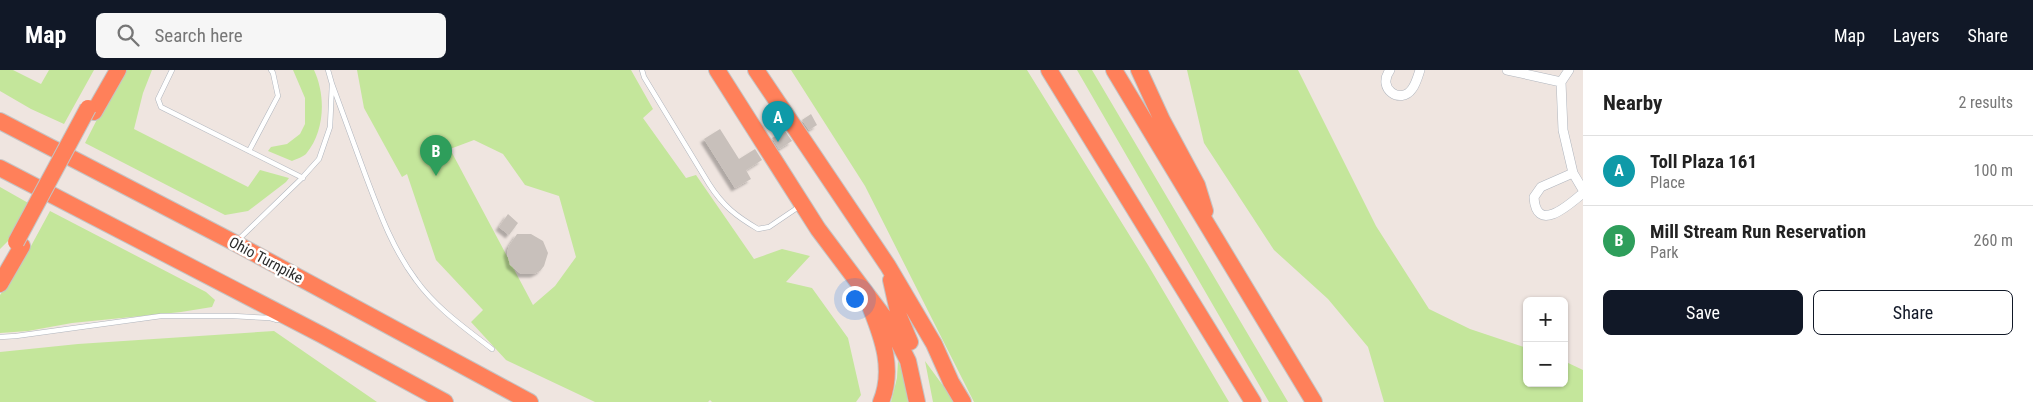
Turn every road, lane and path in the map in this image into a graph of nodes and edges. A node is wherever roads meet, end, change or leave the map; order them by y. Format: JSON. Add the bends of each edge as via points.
{"nodes":[{"id":1,"x":109,"y":70,"type":"edge"},
{"id":2,"x":118,"y":70,"type":"edge"},
{"id":3,"x":172,"y":70,"type":"edge"},
{"id":4,"x":271,"y":70,"type":"edge"},
{"id":5,"x":328,"y":70,"type":"edge"},
{"id":6,"x":642,"y":70,"type":"edge"},
{"id":7,"x":717,"y":70,"type":"edge"},
{"id":8,"x":756,"y":70,"type":"edge"},
{"id":9,"x":1049,"y":70,"type":"edge"},
{"id":10,"x":1114,"y":70,"type":"edge"},
{"id":11,"x":1139,"y":70,"type":"edge"},
{"id":12,"x":1390,"y":70,"type":"edge"},
{"id":13,"x":1420,"y":70,"type":"edge"},
{"id":14,"x":1507,"y":70,"type":"edge"},
{"id":15,"x":1569,"y":70,"type":"edge"},
{"id":16,"x":1561,"y":82,"type":"junction"},
{"id":17,"x":332,"y":84,"type":"junction"},
{"id":18,"x":91,"y":110,"type":"junction"},
{"id":19,"x":0,"y":121,"type":"edge"},
{"id":20,"x":249,"y":151,"type":"junction"},
{"id":21,"x":0,"y":168,"type":"edge"},
{"id":22,"x":1573,"y":173,"type":"junction"},
{"id":23,"x":303,"y":178,"type":"junction"},
{"id":24,"x":1583,"y":191,"type":"edge"},
{"id":25,"x":802,"y":204,"type":"junction"},
{"id":26,"x":1214,"y":239,"type":"junction"},
{"id":27,"x":235,"y":243,"type":"junction"},
{"id":28,"x":19,"y":244,"type":"junction"},
{"id":29,"x":888,"y":266,"type":"junction"},
{"id":30,"x":0,"y":269,"type":"edge"},
{"id":31,"x":0,"y":284,"type":"edge"},
{"id":32,"x":863,"y":288,"type":"junction"},
{"id":33,"x":279,"y":320,"type":"dead end"},
{"id":34,"x":287,"y":323,"type":"dead end"},
{"id":35,"x":322,"y":335,"type":"junction"},
{"id":36,"x":0,"y":337,"type":"edge"},
{"id":37,"x":492,"y":349,"type":"dead end"},
{"id":38,"x":445,"y":402,"type":"edge"},
{"id":39,"x":530,"y":402,"type":"edge"},
{"id":40,"x":880,"y":402,"type":"edge"},
{"id":41,"x":916,"y":402,"type":"edge"},
{"id":42,"x":925,"y":402,"type":"edge"},
{"id":43,"x":963,"y":402,"type":"edge"},
{"id":44,"x":1253,"y":402,"type":"edge"},
{"id":45,"x":1314,"y":402,"type":"edge"}],
"edges":[{"from":1,"to":18,"type":"highway"},
{"from":2,"to":18,"type":"highway"},
{"from":3,"to":20,"type":"lane","via":[[158,99],[161,107]]},
{"from":4,"to":20,"type":"lane","via":[[278,96]]},
{"from":5,"to":17,"type":"lane"},
{"from":6,"to":25,"type":"lane","via":[[717,197],[734,214],[758,229],[769,227]]},
{"from":7,"to":25,"type":"highway"},
{"from":8,"to":29,"type":"highway"},
{"from":9,"to":44,"type":"highway"},
{"from":10,"to":26,"type":"highway"},
{"from":11,"to":26,"type":"highway","via":[[1197,185]]},
{"from":12,"to":13,"type":"street","via":[[1386,75],[1386,85],[1391,93],[1401,96],[1413,88]]},
{"from":14,"to":16,"type":"street"},
{"from":15,"to":16,"type":"street"},
{"from":16,"to":22,"type":"street","via":[[1563,130]]},
{"from":17,"to":23,"type":"lane","via":[[330,127],[319,159]]},
{"from":17,"to":37,"type":"lane","via":[[375,202],[400,258],[434,301]]},
{"from":18,"to":28,"type":"highway"},
{"from":19,"to":27,"type":"highway","name":"Ohio Turnpike"},
{"from":20,"to":23,"type":"lane"},
{"from":21,"to":35,"type":"highway"},
{"from":22,"to":24,"type":"street"},
{"from":22,"to":24,"type":"street","via":[[1541,187],[1534,198],[1537,210],[1542,214],[1555,214]]},
{"from":23,"to":27,"type":"lane"},
{"from":25,"to":32,"type":"highway"},
{"from":26,"to":45,"type":"highway"},
{"from":27,"to":39,"type":"highway","name":"Ohio Turnpike"},
{"from":28,"to":30,"type":"highway"},
{"from":28,"to":31,"type":"highway"},
{"from":29,"to":42,"type":"highway","via":[[899,316],[919,361]]},
{"from":29,"to":43,"type":"highway","via":[[934,344]]},
{"from":32,"to":40,"type":"highway","via":[[886,353],[887,376]]},
{"from":32,"to":41,"type":"highway","via":[[900,342],[908,361]]},
{"from":33,"to":36,"type":"lane","via":[[161,316]]},
{"from":34,"to":35,"type":"lane"},
{"from":35,"to":38,"type":"highway"}]}
